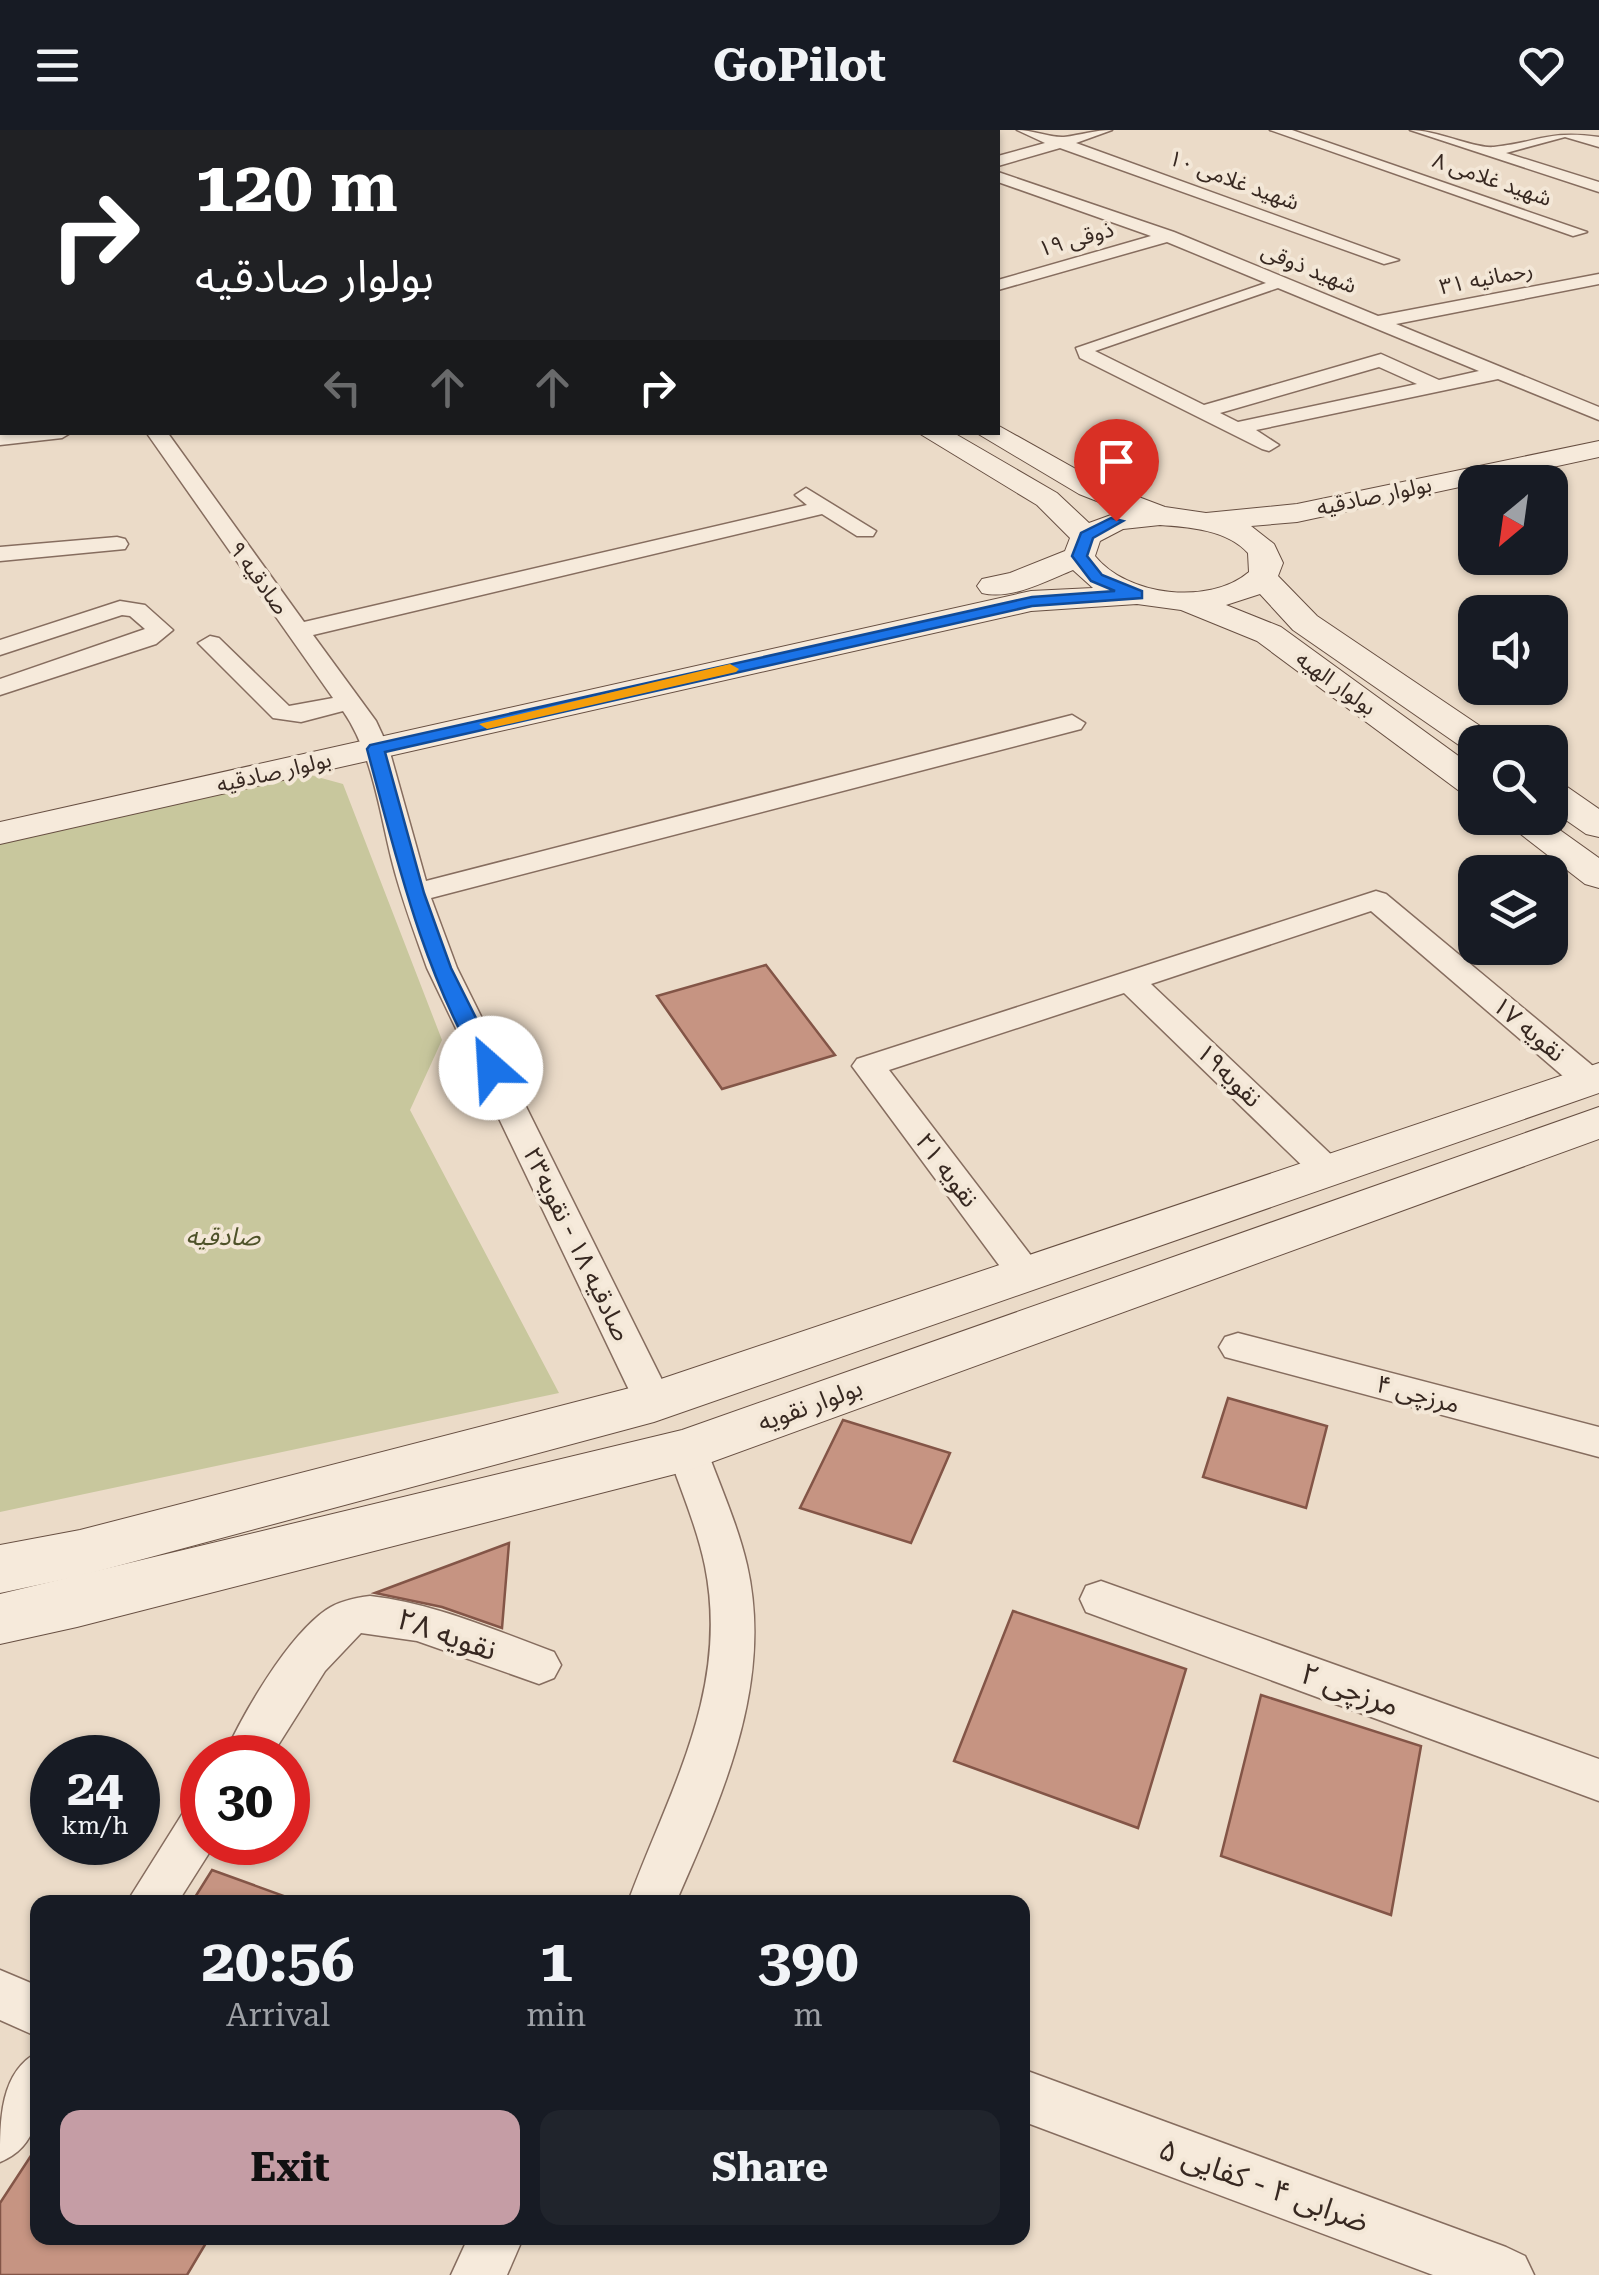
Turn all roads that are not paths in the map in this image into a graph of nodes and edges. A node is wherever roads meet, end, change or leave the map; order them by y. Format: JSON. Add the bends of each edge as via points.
{"nodes":[{"id":1,"x":1024,"y":130,"type":"edge"},
{"id":2,"x":1105,"y":130,"type":"edge"},
{"id":3,"x":1278,"y":130,"type":"edge"},
{"id":4,"x":1417,"y":130,"type":"edge"},
{"id":5,"x":1562,"y":131,"type":"edge"},
{"id":6,"x":1063,"y":142,"type":"junction"},
{"id":7,"x":1599,"y":142,"type":"edge"},
{"id":8,"x":1489,"y":153,"type":"junction"},
{"id":9,"x":1000,"y":160,"type":"edge"},
{"id":10,"x":1407,"y":174,"type":"junction"},
{"id":11,"x":1000,"y":178,"type":"edge"},
{"id":12,"x":1599,"y":188,"type":"edge"},
{"id":13,"x":1579,"y":232,"type":"dead end"},
{"id":14,"x":1168,"y":236,"type":"junction"},
{"id":15,"x":1390,"y":260,"type":"dead end"},
{"id":16,"x":1599,"y":278,"type":"edge"},
{"id":17,"x":1000,"y":285,"type":"edge"},
{"id":18,"x":1270,"y":287,"type":"dead end"},
{"id":19,"x":1381,"y":321,"type":"junction"},
{"id":20,"x":1504,"y":372,"type":"junction"},
{"id":21,"x":1436,"y":386,"type":"junction"},
{"id":22,"x":1204,"y":411,"type":"junction"},
{"id":23,"x":1599,"y":414,"type":"edge"},
{"id":24,"x":1238,"y":428,"type":"junction"},
{"id":25,"x":35,"y":435,"type":"edge"},
{"id":26,"x":158,"y":435,"type":"edge"},
{"id":27,"x":936,"y":435,"type":"edge"},
{"id":28,"x":994,"y":435,"type":"edge"},
{"id":29,"x":0,"y":439,"type":"edge"},
{"id":30,"x":1268,"y":445,"type":"dead end"},
{"id":31,"x":1599,"y":450,"type":"edge"},
{"id":32,"x":1599,"y":472,"type":"edge"},
{"id":33,"x":1568,"y":479,"type":"edge"},
{"id":34,"x":800,"y":491,"type":"dead end"},
{"id":35,"x":1458,"y":501,"type":"edge"},
{"id":36,"x":825,"y":507,"type":"junction"},
{"id":37,"x":1160,"y":516,"type":"junction"},
{"id":38,"x":1207,"y":521,"type":"junction"},
{"id":39,"x":1308,"y":523,"type":"junction"},
{"id":40,"x":865,"y":531,"type":"dead end"},
{"id":41,"x":117,"y":544,"type":"dead end"},
{"id":42,"x":1083,"y":546,"type":"junction"},
{"id":43,"x":0,"y":554,"type":"edge"},
{"id":44,"x":1264,"y":568,"type":"junction"},
{"id":45,"x":1136,"y":594,"type":"junction"},
{"id":46,"x":1186,"y":600,"type":"junction"},
{"id":47,"x":298,"y":632,"type":"junction"},
{"id":48,"x":210,"y":643,"type":"dead end"},
{"id":49,"x":0,"y":648,"type":"edge"},
{"id":50,"x":0,"y":688,"type":"edge"},
{"id":51,"x":1072,"y":722,"type":"dead end"},
{"id":52,"x":362,"y":724,"type":"junction"},
{"id":53,"x":1458,"y":728,"type":"edge"},
{"id":54,"x":1458,"y":773,"type":"edge"},
{"id":55,"x":1568,"y":804,"type":"edge"},
{"id":56,"x":0,"y":807,"type":"edge"},
{"id":57,"x":1599,"y":826,"type":"edge"},
{"id":58,"x":0,"y":833,"type":"edge"},
{"id":59,"x":1542,"y":835,"type":"edge"},
{"id":60,"x":1599,"y":876,"type":"edge"},
{"id":61,"x":415,"y":893,"type":"junction"},
{"id":62,"x":1130,"y":981,"type":"junction"},
{"id":63,"x":1596,"y":1093,"type":"edge"},
{"id":64,"x":1327,"y":1170,"type":"junction"},
{"id":65,"x":1026,"y":1275,"type":"junction"},
{"id":66,"x":1238,"y":1347,"type":"dead end"},
{"id":67,"x":654,"y":1402,"type":"junction"},
{"id":68,"x":1599,"y":1442,"type":"edge"},
{"id":69,"x":687,"y":1450,"type":"junction"},
{"id":70,"x":0,"y":1569,"type":"edge"},
{"id":71,"x":1100,"y":1599,"type":"dead end"},
{"id":72,"x":0,"y":1619,"type":"edge"},
{"id":73,"x":539,"y":1665,"type":"dead end"},
{"id":74,"x":260,"y":1735,"type":"edge"},
{"id":75,"x":1599,"y":1780,"type":"edge"},
{"id":76,"x":180,"y":1857,"type":"edge"},
{"id":77,"x":156,"y":1895,"type":"edge"},
{"id":78,"x":655,"y":1895,"type":"edge"},
{"id":79,"x":0,"y":1995,"type":"edge"},
{"id":80,"x":30,"y":2008,"type":"edge"},
{"id":81,"x":30,"y":2090,"type":"edge"},
{"id":82,"x":1030,"y":2098,"type":"edge"},
{"id":83,"x":0,"y":2136,"type":"edge"},
{"id":84,"x":493,"y":2245,"type":"edge"},
{"id":85,"x":479,"y":2275,"type":"edge"},
{"id":86,"x":1506,"y":2275,"type":"edge"}],
"edges":[{"from":1,"to":6,"type":"street","name":"شهید غلامی ۱۰"},
{"from":2,"to":6,"type":"street"},
{"from":3,"to":10,"type":"street","name":"شهید غلامی ۸"},
{"from":4,"to":8,"type":"street"},
{"from":5,"to":7,"type":"street"},
{"from":5,"to":8,"type":"street"},
{"from":6,"to":9,"type":"street"},
{"from":6,"to":15,"type":"street","name":"شهید غلامی ۱۰"},
{"from":8,"to":10,"type":"street"},
{"from":8,"to":12,"type":"street"},
{"from":10,"to":13,"type":"street","name":"شهید غلامی ۸"},
{"from":11,"to":14,"type":"street","name":"شهید ذوقی"},
{"from":14,"to":17,"type":"street","name":"ذوقی ۱۹"},
{"from":14,"to":19,"type":"street","name":"شهید ذوقی"},
{"from":16,"to":19,"type":"street","name":"رحمانیه ۳۱"},
{"from":18,"to":22,"type":"street","via":[[1085,348]]},
{"from":19,"to":20,"type":"street","name":"شهید ذوقی"},
{"from":20,"to":21,"type":"street"},
{"from":20,"to":23,"type":"street","name":"شهید ذوقی"},
{"from":21,"to":22,"type":"street","via":[[1381,360]]},
{"from":21,"to":24,"type":"street"},
{"from":22,"to":24,"type":"street"},
{"from":24,"to":30,"type":"street"},
{"from":25,"to":29,"type":"street"},
{"from":26,"to":47,"type":"street","name":"صادقیه ۹"},
{"from":27,"to":42,"type":"main road","via":[[1047,499]]},
{"from":28,"to":37,"type":"main road","via":[[1090,488]]},
{"from":31,"to":39,"type":"main road","name":"بولوار صادقیه"},
{"from":32,"to":33,"type":"main road"},
{"from":34,"to":36,"type":"street"},
{"from":35,"to":39,"type":"main road","name":"بولوار صادقیه"},
{"from":36,"to":40,"type":"street"},
{"from":36,"to":47,"type":"street"},
{"from":37,"to":38,"type":"main road"},
{"from":37,"to":42,"type":"main road","name":"بولوار صادقیه","via":[[1116,521]]},
{"from":38,"to":39,"type":"main road","name":"بولوار صادقیه"},
{"from":38,"to":44,"type":"main road","name":"بولوار الهیه","via":[[1246,536]]},
{"from":39,"to":44,"type":"main road","name":"بولوار صادقیه"},
{"from":41,"to":43,"type":"street"},
{"from":42,"to":45,"type":"main road","via":[[1097,578]]},
{"from":42,"to":52,"type":"main road","name":"بولوار صادقیه","via":[[1018,581]]},
{"from":44,"to":46,"type":"main road","name":"بولوار صادقیه","via":[[1232,594]]},
{"from":44,"to":53,"type":"main road","name":"بولوار الهیه","via":[[1305,622]]},
{"from":45,"to":46,"type":"main road"},
{"from":45,"to":52,"type":"main road","name":"بولوار صادقیه","via":[[1032,602]]},
{"from":46,"to":54,"type":"main road","name":"بولوار الهیه","via":[[1269,634]]},
{"from":47,"to":52,"type":"street","name":"صادقیه ۹"},
{"from":48,"to":52,"type":"street","via":[[282,713]]},
{"from":49,"to":50,"type":"street","via":[[120,608],[137,610],[160,630]]},
{"from":51,"to":61,"type":"street"},
{"from":52,"to":56,"type":"main road","name":"بولوار صادقیه"},
{"from":52,"to":58,"type":"main road","name":"بولوار صادقیه"},
{"from":52,"to":61,"type":"street","name":"صادقیه ۱۸ - نقویه۲۳"},
{"from":55,"to":57,"type":"main road"},
{"from":59,"to":60,"type":"main road"},
{"from":61,"to":67,"type":"street","name":"صادقیه ۱۸ - نقویه۲۳","via":[[442,968]]},
{"from":62,"to":63,"type":"street","name":"نقویه ۱۷","via":[[1376,900]]},
{"from":62,"to":64,"type":"street","name":"نقویه۱۹"},
{"from":62,"to":65,"type":"street","name":"نقویه ۲۱","via":[[868,1066]]},
{"from":63,"to":64,"type":"main road","name":"بولوار نقویه"},
{"from":63,"to":69,"type":"main road","name":"بولوار نقویه"},
{"from":64,"to":65,"type":"main road","name":"بولوار نقویه"},
{"from":65,"to":67,"type":"main road","name":"بولوار نقویه"},
{"from":66,"to":68,"type":"street","name":"مرزچی ۴"},
{"from":67,"to":70,"type":"main road","name":"بولوار نقویه"},
{"from":69,"to":72,"type":"main road","name":"بولوار نقویه"},
{"from":69,"to":78,"type":"street","via":[[727,1568],[734,1659],[710,1767]]},
{"from":71,"to":75,"type":"street","name":"مرزچی ۲"},
{"from":73,"to":74,"type":"street","name":"نقویه ۲۸","via":[[385,1613],[350,1616],[317,1646]]},
{"from":76,"to":77,"type":"street"},
{"from":79,"to":80,"type":"street"},
{"from":81,"to":83,"type":"street"},
{"from":82,"to":86,"type":"street","name":"ضرابی ۴ - کفایی ۵"},
{"from":84,"to":85,"type":"street"}]}
